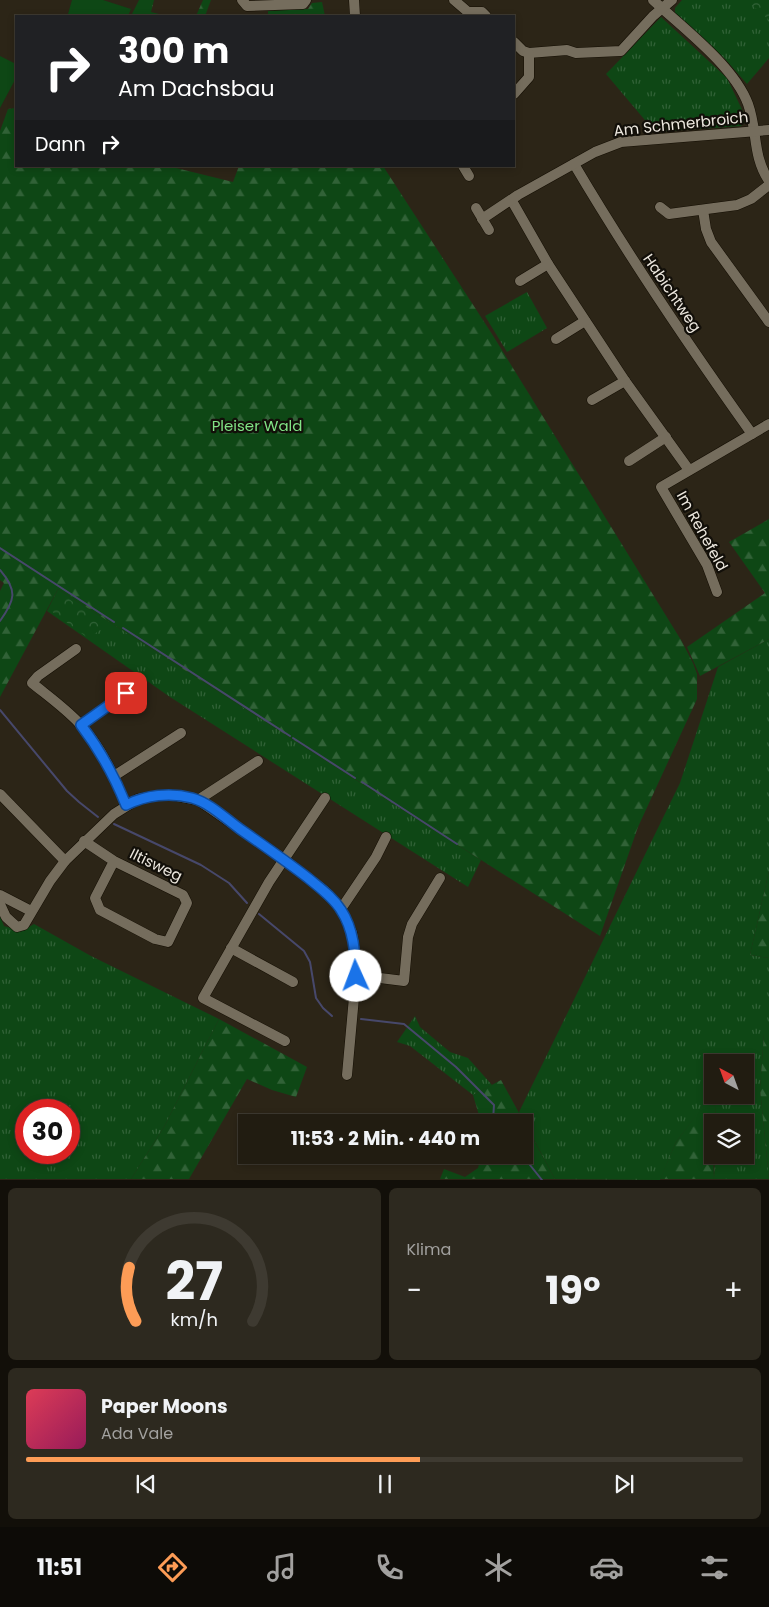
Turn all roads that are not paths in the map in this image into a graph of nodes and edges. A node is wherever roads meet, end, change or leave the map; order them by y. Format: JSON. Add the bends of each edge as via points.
{"nodes":[{"id":1,"x":242,"y":0,"type":"edge"},
{"id":2,"x":306,"y":0,"type":"edge"},
{"id":3,"x":354,"y":0,"type":"edge"},
{"id":4,"x":454,"y":0,"type":"edge"},
{"id":5,"x":653,"y":0,"type":"edge"},
{"id":6,"x":672,"y":0,"type":"edge"},
{"id":7,"x":663,"y":10,"type":"junction"},
{"id":8,"x":355,"y":15,"type":"edge"},
{"id":9,"x":485,"y":15,"type":"edge"},
{"id":10,"x":515,"y":43,"type":"edge"},
{"id":11,"x":530,"y":53,"type":"junction"},
{"id":12,"x":515,"y":93,"type":"edge"},
{"id":13,"x":769,"y":130,"type":"edge"},
{"id":14,"x":755,"y":132,"type":"junction"},
{"id":15,"x":574,"y":164,"type":"junction"},
{"id":16,"x":464,"y":167,"type":"edge"},
{"id":17,"x":469,"y":176,"type":"dead end"},
{"id":18,"x":769,"y":183,"type":"edge"},
{"id":19,"x":515,"y":198,"type":"junction"},
{"id":20,"x":660,"y":207,"type":"dead end"},
{"id":21,"x":476,"y":208,"type":"dead end"},
{"id":22,"x":703,"y":210,"type":"junction"},
{"id":23,"x":482,"y":218,"type":"junction"},
{"id":24,"x":489,"y":230,"type":"dead end"},
{"id":25,"x":548,"y":264,"type":"junction"},
{"id":26,"x":520,"y":281,"type":"dead end"},
{"id":27,"x":585,"y":321,"type":"junction"},
{"id":28,"x":769,"y":322,"type":"edge"},
{"id":29,"x":556,"y":339,"type":"dead end"},
{"id":30,"x":625,"y":381,"type":"junction"},
{"id":31,"x":592,"y":400,"type":"dead end"},
{"id":32,"x":768,"y":427,"type":"edge"},
{"id":33,"x":752,"y":434,"type":"junction"},
{"id":34,"x":666,"y":437,"type":"junction"},
{"id":35,"x":629,"y":461,"type":"dead end"},
{"id":36,"x":689,"y":470,"type":"junction"},
{"id":37,"x":717,"y":592,"type":"dead end"},
{"id":38,"x":76,"y":649,"type":"dead end"},
{"id":39,"x":126,"y":693,"type":"dead end"},
{"id":40,"x":81,"y":725,"type":"junction"},
{"id":41,"x":181,"y":733,"type":"dead end"},
{"id":42,"x":258,"y":761,"type":"dead end"},
{"id":43,"x":114,"y":776,"type":"junction"},
{"id":44,"x":0,"y":794,"type":"edge"},
{"id":45,"x":325,"y":798,"type":"dead end"},
{"id":46,"x":198,"y":800,"type":"junction"},
{"id":47,"x":126,"y":805,"type":"junction"},
{"id":48,"x":386,"y":838,"type":"dead end"},
{"id":49,"x":84,"y":841,"type":"junction"},
{"id":50,"x":284,"y":860,"type":"junction"},
{"id":51,"x":65,"y":861,"type":"junction"},
{"id":52,"x":114,"y":861,"type":"junction"},
{"id":53,"x":440,"y":878,"type":"dead end"},
{"id":54,"x":1,"y":900,"type":"edge"},
{"id":55,"x":341,"y":909,"type":"junction"},
{"id":56,"x":31,"y":911,"type":"junction"},
{"id":57,"x":231,"y":948,"type":"junction"},
{"id":58,"x":356,"y":976,"type":"junction"},
{"id":59,"x":293,"y":982,"type":"dead end"},
{"id":60,"x":285,"y":1041,"type":"dead end"},
{"id":61,"x":347,"y":1075,"type":"dead end"}],
"edges":[{"from":1,"to":2,"type":"street","via":[[247,6],[303,4]]},
{"from":3,"to":8,"type":"street"},
{"from":4,"to":9,"type":"street","via":[[468,12]]},
{"from":5,"to":7,"type":"street"},
{"from":6,"to":7,"type":"street"},
{"from":7,"to":11,"type":"street","via":[[621,51]]},
{"from":7,"to":14,"type":"street","via":[[730,73],[744,94]]},
{"from":10,"to":11,"type":"street"},
{"from":11,"to":12,"type":"street","via":[[529,77]]},
{"from":13,"to":14,"type":"street","name":"Am Schmerbroich"},
{"from":14,"to":15,"type":"street","name":"Am Schmerbroich","via":[[621,142]]},
{"from":14,"to":18,"type":"street","via":[[757,156]]},
{"from":15,"to":19,"type":"street","name":"Am Schmerbroich"},
{"from":15,"to":33,"type":"street","name":"Habichtweg","via":[[653,291]]},
{"from":16,"to":17,"type":"street"},
{"from":18,"to":22,"type":"street","via":[[751,199],[738,205]]},
{"from":19,"to":23,"type":"street","name":"Am Schmerbroich"},
{"from":19,"to":25,"type":"street"},
{"from":20,"to":22,"type":"street","via":[[669,214]]},
{"from":21,"to":23,"type":"street"},
{"from":22,"to":28,"type":"street","via":[[711,242]]},
{"from":23,"to":24,"type":"street"},
{"from":25,"to":26,"type":"street"},
{"from":25,"to":27,"type":"street"},
{"from":27,"to":29,"type":"street"},
{"from":27,"to":30,"type":"street"},
{"from":30,"to":31,"type":"street"},
{"from":30,"to":34,"type":"street"},
{"from":32,"to":33,"type":"street","name":"Im Rehefeld"},
{"from":33,"to":36,"type":"street","name":"Im Rehefeld"},
{"from":34,"to":35,"type":"street"},
{"from":34,"to":36,"type":"street"},
{"from":36,"to":37,"type":"street","name":"Im Rehefeld","via":[[661,487],[707,565]]},
{"from":38,"to":40,"type":"street","via":[[38,676],[32,684]]},
{"from":39,"to":40,"type":"street"},
{"from":40,"to":43,"type":"street"},
{"from":41,"to":43,"type":"street"},
{"from":42,"to":46,"type":"street"},
{"from":43,"to":47,"type":"street"},
{"from":44,"to":51,"type":"street"},
{"from":45,"to":50,"type":"street"},
{"from":46,"to":47,"type":"street","via":[[160,795]]},
{"from":46,"to":50,"type":"street"},
{"from":47,"to":49,"type":"street"},
{"from":48,"to":55,"type":"street"},
{"from":49,"to":51,"type":"street"},
{"from":49,"to":52,"type":"street","name":"Iltisweg"},
{"from":50,"to":55,"type":"street","via":[[325,891]]},
{"from":50,"to":57,"type":"street"},
{"from":51,"to":56,"type":"street"},
{"from":52,"to":52,"type":"street","name":"Iltisweg","via":[[183,895],[187,903],[168,942],[155,939],[100,910],[95,898]]},
{"from":53,"to":58,"type":"street","via":[[412,924],[404,980]]},
{"from":54,"to":56,"type":"street"},
{"from":54,"to":56,"type":"street","via":[[6,917],[17,927],[24,925]]},
{"from":55,"to":58,"type":"street","via":[[352,933]]},
{"from":57,"to":59,"type":"street"},
{"from":57,"to":60,"type":"street","via":[[203,998]]},
{"from":58,"to":61,"type":"street"}]}
